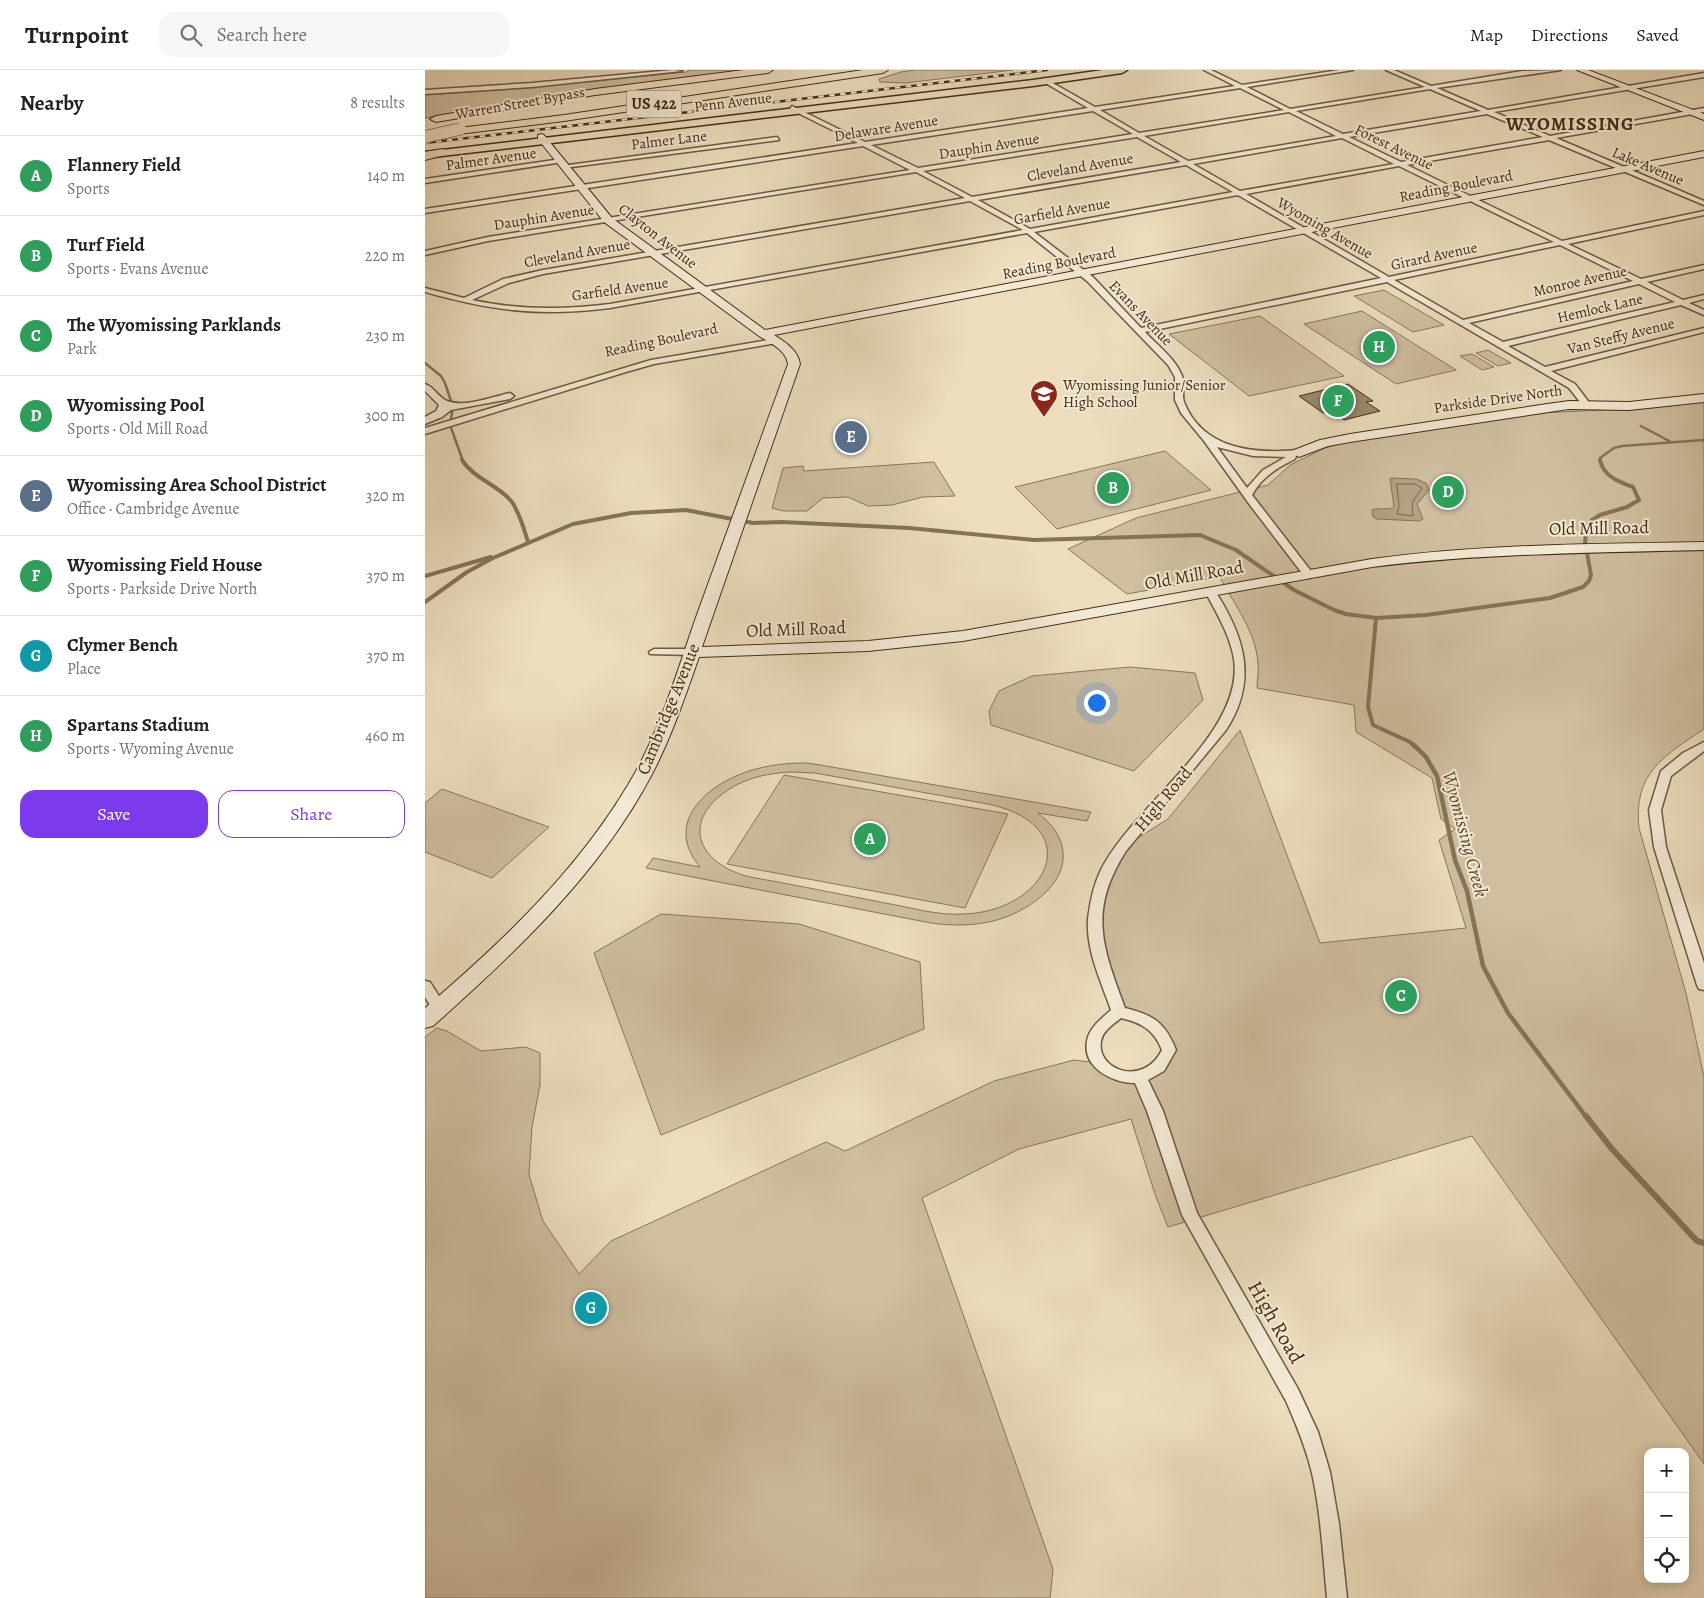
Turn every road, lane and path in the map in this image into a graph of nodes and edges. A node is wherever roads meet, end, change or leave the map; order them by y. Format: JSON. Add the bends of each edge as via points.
{"nodes":[{"id":1,"x":632,"y":70,"type":"edge"},
{"id":2,"x":768,"y":70,"type":"edge"},
{"id":3,"x":833,"y":70,"type":"edge"},
{"id":4,"x":858,"y":70,"type":"edge"},
{"id":5,"x":883,"y":70,"type":"edge"},
{"id":6,"x":1122,"y":70,"type":"edge"},
{"id":7,"x":1207,"y":70,"type":"edge"},
{"id":8,"x":1350,"y":70,"type":"edge"},
{"id":9,"x":1389,"y":70,"type":"edge"},
{"id":10,"x":1557,"y":70,"type":"edge"},
{"id":11,"x":1581,"y":70,"type":"edge"},
{"id":12,"x":1595,"y":70,"type":"edge"},
{"id":13,"x":679,"y":71,"type":"dead end"},
{"id":14,"x":643,"y":75,"type":"junction"},
{"id":15,"x":1704,"y":75,"type":"edge"},
{"id":16,"x":1044,"y":80,"type":"junction"},
{"id":17,"x":1637,"y":86,"type":"junction"},
{"id":18,"x":1241,"y":87,"type":"junction"},
{"id":19,"x":1431,"y":88,"type":"junction"},
{"id":20,"x":1626,"y":88,"type":"junction"},
{"id":21,"x":425,"y":92,"type":"edge"},
{"id":22,"x":793,"y":109,"type":"junction"},
{"id":23,"x":1093,"y":109,"type":"junction"},
{"id":24,"x":1290,"y":110,"type":"junction"},
{"id":25,"x":1704,"y":110,"type":"edge"},
{"id":26,"x":1488,"y":112,"type":"junction"},
{"id":27,"x":1690,"y":112,"type":"junction"},
{"id":28,"x":1704,"y":117,"type":"edge"},
{"id":29,"x":425,"y":120,"type":"edge"},
{"id":30,"x":425,"y":135,"type":"edge"},
{"id":31,"x":1137,"y":135,"type":"junction"},
{"id":32,"x":1343,"y":136,"type":"junction"},
{"id":33,"x":1549,"y":137,"type":"junction"},
{"id":34,"x":542,"y":138,"type":"junction"},
{"id":35,"x":777,"y":139,"type":"dead end"},
{"id":36,"x":863,"y":144,"type":"junction"},
{"id":37,"x":425,"y":151,"type":"edge"},
{"id":38,"x":443,"y":152,"type":"joint"},
{"id":39,"x":1704,"y":154,"type":"edge"},
{"id":40,"x":425,"y":155,"type":"edge"},
{"id":41,"x":1704,"y":160,"type":"edge"},
{"id":42,"x":562,"y":163,"type":"junction"},
{"id":43,"x":1186,"y":163,"type":"junction"},
{"id":44,"x":1400,"y":164,"type":"junction"},
{"id":45,"x":915,"y":170,"type":"junction"},
{"id":46,"x":1629,"y":171,"type":"junction"},
{"id":47,"x":425,"y":181,"type":"edge"},
{"id":48,"x":581,"y":187,"type":"junction"},
{"id":49,"x":1239,"y":194,"type":"junction"},
{"id":50,"x":1470,"y":198,"type":"junction"},
{"id":51,"x":971,"y":199,"type":"junction"},
{"id":52,"x":1481,"y":203,"type":"junction"},
{"id":53,"x":1704,"y":203,"type":"edge"},
{"id":54,"x":425,"y":211,"type":"edge"},
{"id":55,"x":1704,"y":213,"type":"edge"},
{"id":56,"x":609,"y":220,"type":"junction"},
{"id":57,"x":1029,"y":231,"type":"junction"},
{"id":58,"x":1309,"y":233,"type":"junction"},
{"id":59,"x":1561,"y":243,"type":"junction"},
{"id":60,"x":425,"y":253,"type":"edge"},
{"id":61,"x":653,"y":253,"type":"junction"},
{"id":62,"x":1704,"y":267,"type":"edge"},
{"id":63,"x":1086,"y":276,"type":"junction"},
{"id":64,"x":1388,"y":279,"type":"junction"},
{"id":65,"x":1640,"y":281,"type":"junction"},
{"id":66,"x":425,"y":290,"type":"edge"},
{"id":67,"x":702,"y":290,"type":"junction"},
{"id":68,"x":1704,"y":297,"type":"edge"},
{"id":69,"x":464,"y":300,"type":"junction"},
{"id":70,"x":1683,"y":302,"type":"junction"},
{"id":71,"x":1704,"y":313,"type":"edge"},
{"id":72,"x":1462,"y":322,"type":"junction"},
{"id":73,"x":1704,"y":330,"type":"edge"},
{"id":74,"x":1140,"y":331,"type":"junction"},
{"id":75,"x":769,"y":338,"type":"junction"},
{"id":76,"x":1502,"y":345,"type":"junction"},
{"id":77,"x":1544,"y":370,"type":"junction"},
{"id":78,"x":425,"y":386,"type":"edge"},
{"id":79,"x":436,"y":398,"type":"junction"},
{"id":80,"x":1704,"y":398,"type":"edge"},
{"id":81,"x":460,"y":405,"type":"junction"},
{"id":82,"x":1587,"y":405,"type":"junction"},
{"id":83,"x":441,"y":411,"type":"junction"},
{"id":84,"x":463,"y":418,"type":"junction"},
{"id":85,"x":425,"y":421,"type":"edge"},
{"id":86,"x":425,"y":431,"type":"edge"},
{"id":87,"x":1207,"y":439,"type":"junction"},
{"id":88,"x":1299,"y":454,"type":"junction"},
{"id":89,"x":1248,"y":495,"type":"junction"},
{"id":90,"x":1704,"y":546,"type":"edge"},
{"id":91,"x":1574,"y":548,"type":"joint"},
{"id":92,"x":1607,"y":548,"type":"joint"},
{"id":93,"x":1309,"y":575,"type":"junction"},
{"id":94,"x":1211,"y":593,"type":"junction"},
{"id":95,"x":654,"y":652,"type":"dead end"},
{"id":96,"x":692,"y":652,"type":"junction"},
{"id":97,"x":1704,"y":746,"type":"edge"},
{"id":98,"x":1704,"y":985,"type":"edge"},
{"id":99,"x":425,"y":986,"type":"edge"},
{"id":100,"x":1119,"y":1012,"type":"junction"},
{"id":101,"x":432,"y":1014,"type":"edge"},
{"id":102,"x":1140,"y":1078,"type":"junction"},
{"id":103,"x":1337,"y":1598,"type":"edge"}],
"edges":[{"from":1,"to":14,"type":"street"},
{"from":2,"to":29,"type":"highway","number":"US 422","via":[[595,92]]},
{"from":3,"to":30,"type":"highway","name":"Warren Street Bypass","via":[[562,106]]},
{"from":4,"to":30,"type":"highway","name":"Warren Street Bypass","bridge":true,"via":[[573,108]]},
{"from":5,"to":30,"type":"highway","number":"US 422","via":[[565,118]]},
{"from":6,"to":16,"type":"main road","name":"Penn Avenue"},
{"from":7,"to":18,"type":"street","name":"Forest Avenue"},
{"from":8,"to":18,"type":"street","name":"Delaware Avenue"},
{"from":9,"to":19,"type":"street","name":"Lake Avenue"},
{"from":10,"to":19,"type":"street","name":"Dauphin Avenue"},
{"from":11,"to":20,"type":"street"},
{"from":12,"to":17,"type":"street"},
{"from":13,"to":14,"type":"street"},
{"from":14,"to":21,"type":"street"},
{"from":15,"to":17,"type":"street","name":"Cleveland Avenue"},
{"from":16,"to":22,"type":"main road","name":"Penn Avenue"},
{"from":16,"to":23,"type":"street","name":"Wyoming Avenue"},
{"from":17,"to":20,"type":"street","name":"Cleveland Avenue"},
{"from":17,"to":25,"type":"street"},
{"from":18,"to":23,"type":"street","name":"Delaware Avenue"},
{"from":18,"to":24,"type":"street","name":"Forest Avenue"},
{"from":19,"to":24,"type":"street","name":"Dauphin Avenue"},
{"from":19,"to":26,"type":"street","name":"Lake Avenue"},
{"from":20,"to":26,"type":"street","name":"Cleveland Avenue"},
{"from":20,"to":27,"type":"street"},
{"from":22,"to":34,"type":"main road","name":"Penn Avenue"},
{"from":22,"to":36,"type":"street","name":"Evans Avenue"},
{"from":23,"to":31,"type":"street","name":"Wyoming Avenue"},
{"from":23,"to":36,"type":"street","name":"Delaware Avenue"},
{"from":24,"to":31,"type":"street","name":"Dauphin Avenue"},
{"from":24,"to":32,"type":"street","name":"Forest Avenue"},
{"from":25,"to":27,"type":"street","name":"Garfield Avenue"},
{"from":26,"to":32,"type":"street","name":"Cleveland Avenue"},
{"from":26,"to":33,"type":"street","name":"Lake Avenue"},
{"from":27,"to":28,"type":"street"},
{"from":27,"to":33,"type":"street","name":"Garfield Avenue"},
{"from":31,"to":43,"type":"street","name":"Wyoming Avenue"},
{"from":31,"to":45,"type":"street","name":"Dauphin Avenue"},
{"from":32,"to":43,"type":"street","name":"Cleveland Avenue"},
{"from":32,"to":44,"type":"street","name":"Forest Avenue"},
{"from":33,"to":44,"type":"street","name":"Garfield Avenue"},
{"from":33,"to":46,"type":"street","name":"Lake Avenue"},
{"from":34,"to":37,"type":"main road","name":"Penn Avenue"},
{"from":34,"to":38,"type":"main road","name":"Penn Avenue"},
{"from":34,"to":42,"type":"street","name":"Clayton Avenue"},
{"from":35,"to":42,"type":"street","name":"Palmer Lane"},
{"from":36,"to":45,"type":"street","name":"Evans Avenue"},
{"from":36,"to":48,"type":"street","name":"Delaware Avenue"},
{"from":38,"to":40,"type":"highway"},
{"from":39,"to":46,"type":"street","name":"Reading Boulevard"},
{"from":41,"to":46,"type":"street","name":"Reading Boulevard"},
{"from":42,"to":47,"type":"street","name":"Palmer Avenue"},
{"from":42,"to":48,"type":"street","name":"Clayton Avenue"},
{"from":43,"to":49,"type":"street","name":"Wyoming Avenue"},
{"from":43,"to":51,"type":"street","name":"Cleveland Avenue"},
{"from":44,"to":49,"type":"street","name":"Garfield Avenue"},
{"from":44,"to":50,"type":"street","name":"Forest Avenue"},
{"from":45,"to":51,"type":"street","name":"Evans Avenue"},
{"from":45,"to":56,"type":"street","name":"Dauphin Avenue"},
{"from":46,"to":50,"type":"street","name":"Reading Boulevard"},
{"from":46,"to":52,"type":"street","name":"Reading Boulevard"},
{"from":46,"to":53,"type":"street","name":"Lake Avenue"},
{"from":48,"to":54,"type":"street","name":"Delaware Avenue"},
{"from":48,"to":56,"type":"street","name":"Clayton Avenue"},
{"from":49,"to":57,"type":"street","name":"Garfield Avenue"},
{"from":49,"to":58,"type":"street","name":"Wyoming Avenue"},
{"from":50,"to":52,"type":"street","name":"Forest Avenue"},
{"from":50,"to":58,"type":"street","name":"Reading Boulevard"},
{"from":51,"to":57,"type":"street","name":"Evans Avenue"},
{"from":51,"to":61,"type":"street","name":"Cleveland Avenue"},
{"from":52,"to":58,"type":"street","name":"Reading Boulevard"},
{"from":52,"to":59,"type":"street","name":"Forest Avenue"},
{"from":55,"to":59,"type":"street","name":"Girard Avenue"},
{"from":56,"to":60,"type":"street","name":"Dauphin Avenue"},
{"from":56,"to":61,"type":"street","name":"Clayton Avenue"},
{"from":57,"to":63,"type":"street","name":"Evans Avenue"},
{"from":57,"to":67,"type":"street","name":"Garfield Avenue"},
{"from":58,"to":63,"type":"street","name":"Reading Boulevard"},
{"from":58,"to":64,"type":"street","name":"Wyoming Avenue"},
{"from":59,"to":64,"type":"street","name":"Girard Avenue"},
{"from":59,"to":65,"type":"street","name":"Forest Avenue"},
{"from":61,"to":67,"type":"street","name":"Clayton Avenue"},
{"from":61,"to":69,"type":"street","name":"Cleveland Avenue","via":[[518,277]]},
{"from":62,"to":65,"type":"street","name":"Monroe Avenue"},
{"from":63,"to":74,"type":"street","name":"Evans Avenue"},
{"from":63,"to":75,"type":"street","name":"Reading Boulevard"},
{"from":64,"to":72,"type":"street","name":"Wyoming Avenue"},
{"from":64,"to":74,"type":"street","name":"Girard Avenue"},
{"from":65,"to":70,"type":"street","name":"Forest Avenue"},
{"from":65,"to":72,"type":"street","name":"Monroe Avenue"},
{"from":66,"to":69,"type":"street","name":"Garfield Avenue"},
{"from":67,"to":69,"type":"street","name":"Garfield Avenue","via":[[611,306],[556,311],[507,309]]},
{"from":67,"to":75,"type":"street","name":"Clayton Avenue"},
{"from":68,"to":70,"type":"street","name":"Hemlock Lane"},
{"from":70,"to":71,"type":"street","name":"Forest Avenue"},
{"from":70,"to":76,"type":"street","name":"Hemlock Lane"},
{"from":72,"to":76,"type":"street","name":"Wyoming Avenue"},
{"from":73,"to":77,"type":"street","name":"Van Steffy Avenue"},
{"from":74,"to":87,"type":"street","name":"Evans Avenue","via":[[1177,371],[1181,406]]},
{"from":75,"to":81,"type":"street","name":"Reading Boulevard","via":[[622,363],[513,396]]},
{"from":75,"to":84,"type":"street","name":"Reading Boulevard","via":[[638,366]]},
{"from":75,"to":96,"type":"street","name":"Cambridge Avenue","via":[[789,352],[794,364]]},
{"from":76,"to":77,"type":"street","name":"Wyoming Avenue"},
{"from":77,"to":82,"type":"street","name":"Wyoming Avenue","via":[[1577,389]]},
{"from":78,"to":79,"type":"street"},
{"from":79,"to":81,"type":"street"},
{"from":79,"to":83,"type":"street","via":[[443,405]]},
{"from":80,"to":82,"type":"street","name":"Parkside Drive North","via":[[1629,406]]},
{"from":81,"to":83,"type":"street","name":"Reading Boulevard"},
{"from":81,"to":84,"type":"street","via":[[473,409],[471,415]]},
{"from":82,"to":88,"type":"street","name":"Parkside Drive North","via":[[1547,408],[1350,438],[1325,443]]},
{"from":83,"to":84,"type":"street","via":[[439,416],[444,419]]},
{"from":83,"to":85,"type":"street","name":"Reading Boulevard"},
{"from":84,"to":86,"type":"street","name":"Reading Boulevard"},
{"from":87,"to":88,"type":"street","name":"Parkside Drive North","via":[[1248,453]]},
{"from":87,"to":89,"type":"street","name":"Evans Avenue"},
{"from":88,"to":89,"type":"street","name":"Parkside Drive North","via":[[1264,472]]},
{"from":89,"to":93,"type":"street","name":"Evans Avenue"},
{"from":90,"to":92,"type":"street","name":"Old Mill Road"},
{"from":91,"to":92,"type":"street","name":"Old Mill Road"},
{"from":91,"to":93,"type":"street","name":"Old Mill Road","via":[[1430,555]]},
{"from":93,"to":94,"type":"street","name":"Old Mill Road"},
{"from":94,"to":96,"type":"street","name":"Old Mill Road","via":[[936,639],[822,648]]},
{"from":94,"to":100,"type":"street","name":"High Road","via":[[1231,627],[1238,647],[1241,665],[1238,692],[1222,728],[1122,848],[1107,871],[1099,892],[1095,935]]},
{"from":95,"to":96,"type":"street"},
{"from":96,"to":101,"type":"street","name":"Cambridge Avenue","via":[[655,751],[606,832],[543,908],[499,954]]},
{"from":97,"to":98,"type":"street","via":[[1665,774],[1655,810],[1660,847]]},
{"from":99,"to":101,"type":"street"},
{"from":100,"to":102,"type":"street","via":[[1105,1020],[1096,1032],[1093,1047],[1098,1063],[1113,1073]]},
{"from":100,"to":102,"type":"street","via":[[1138,1016],[1152,1024],[1164,1035],[1167,1043],[1169,1050],[1161,1065]]},
{"from":102,"to":103,"type":"street","name":"High Road","via":[[1155,1111],[1190,1216],[1292,1395],[1309,1432],[1321,1472],[1330,1524]]}]}
